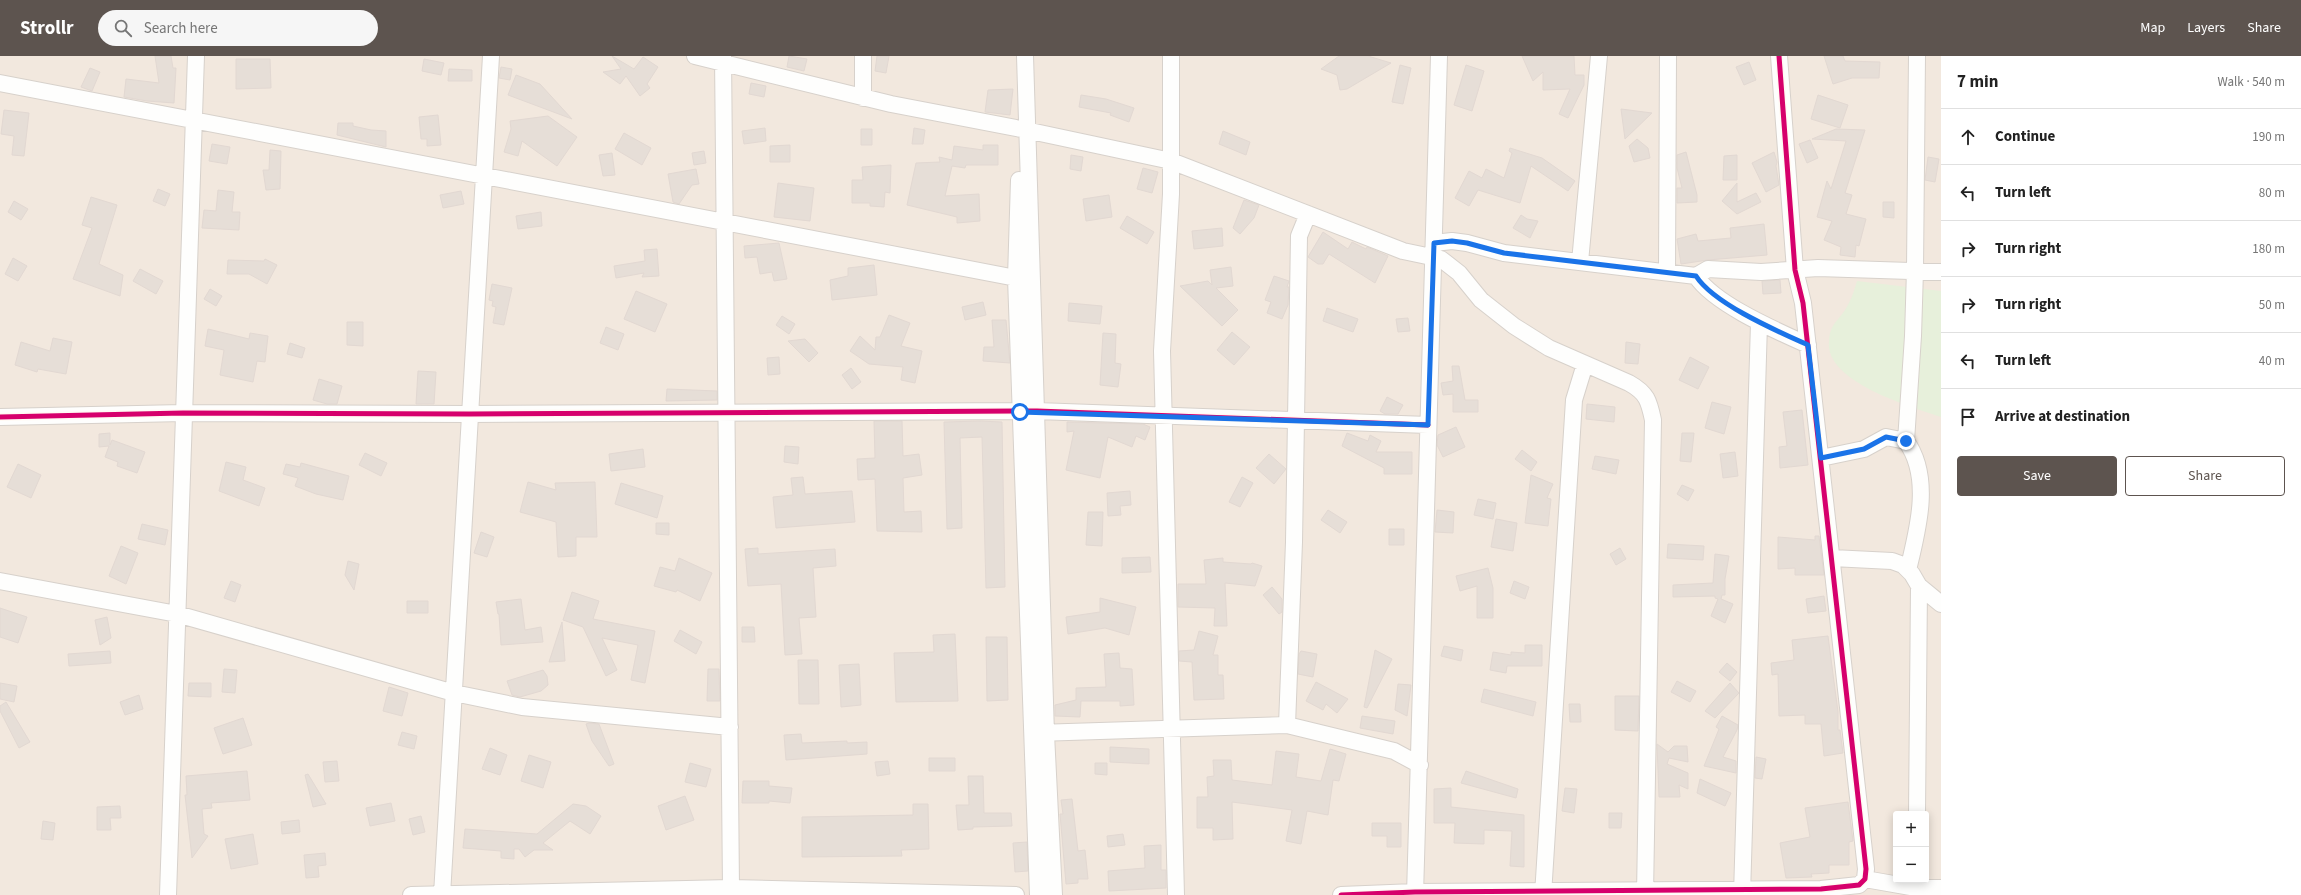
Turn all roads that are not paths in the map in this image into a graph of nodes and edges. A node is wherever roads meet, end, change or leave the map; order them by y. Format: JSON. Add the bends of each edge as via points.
{"nodes":[{"id":1,"x":196,"y":56,"type":"edge"},
{"id":2,"x":491,"y":56,"type":"edge"},
{"id":3,"x":695,"y":56,"type":"edge"},
{"id":4,"x":862,"y":56,"type":"edge"},
{"id":5,"x":1018,"y":56,"type":"edge"},
{"id":6,"x":1026,"y":56,"type":"edge"},
{"id":7,"x":1171,"y":56,"type":"edge"},
{"id":8,"x":1439,"y":56,"type":"edge"},
{"id":9,"x":1599,"y":56,"type":"edge"},
{"id":10,"x":1668,"y":56,"type":"edge"},
{"id":11,"x":1780,"y":56,"type":"edge"},
{"id":12,"x":1917,"y":56,"type":"edge"},
{"id":13,"x":723,"y":60,"type":"edge"},
{"id":14,"x":0,"y":83,"type":"edge"},
{"id":15,"x":863,"y":98,"type":"junction"},
{"id":16,"x":192,"y":120,"type":"junction"},
{"id":17,"x":1024,"y":130,"type":"junction"},
{"id":18,"x":1171,"y":161,"type":"junction"},
{"id":19,"x":484,"y":176,"type":"junction"},
{"id":20,"x":1308,"y":214,"type":"junction"},
{"id":21,"x":725,"y":222,"type":"junction"},
{"id":22,"x":1433,"y":251,"type":"junction"},
{"id":23,"x":1580,"y":262,"type":"junction"},
{"id":24,"x":1795,"y":270,"type":"junction"},
{"id":25,"x":1916,"y":270,"type":"junction"},
{"id":26,"x":1667,"y":272,"type":"junction"},
{"id":27,"x":1941,"y":272,"type":"edge"},
{"id":28,"x":1696,"y":276,"type":"junction"},
{"id":29,"x":1016,"y":278,"type":"junction"},
{"id":30,"x":1759,"y":323,"type":"junction"},
{"id":31,"x":1808,"y":345,"type":"junction"},
{"id":32,"x":1585,"y":364,"type":"junction"},
{"id":33,"x":1037,"y":411,"type":"junction"},
{"id":34,"x":728,"y":412,"type":"junction"},
{"id":35,"x":1020,"y":412,"type":"junction"},
{"id":36,"x":183,"y":413,"type":"junction"},
{"id":37,"x":469,"y":414,"type":"junction"},
{"id":38,"x":1164,"y":415,"type":"junction"},
{"id":39,"x":0,"y":417,"type":"edge"},
{"id":40,"x":1296,"y":420,"type":"junction"},
{"id":41,"x":1428,"y":425,"type":"junction"},
{"id":42,"x":1906,"y":441,"type":"junction"},
{"id":43,"x":1821,"y":458,"type":"junction"},
{"id":44,"x":1832,"y":558,"type":"junction"},
{"id":45,"x":1908,"y":570,"type":"junction"},
{"id":46,"x":0,"y":581,"type":"edge"},
{"id":47,"x":1919,"y":586,"type":"junction"},
{"id":48,"x":1941,"y":604,"type":"edge"},
{"id":49,"x":177,"y":614,"type":"junction"},
{"id":50,"x":454,"y":693,"type":"junction"},
{"id":51,"x":1287,"y":725,"type":"junction"},
{"id":52,"x":730,"y":728,"type":"junction"},
{"id":53,"x":1172,"y":729,"type":"junction"},
{"id":54,"x":1039,"y":733,"type":"junction"},
{"id":55,"x":1420,"y":765,"type":"junction"},
{"id":56,"x":1917,"y":811,"type":"edge"},
{"id":57,"x":1865,"y":879,"type":"junction"},
{"id":58,"x":731,"y":888,"type":"junction"},
{"id":59,"x":1916,"y":888,"type":"edge"},
{"id":60,"x":1941,"y":888,"type":"edge"},
{"id":61,"x":1742,"y":892,"type":"edge"},
{"id":62,"x":1543,"y":893,"type":"edge"},
{"id":63,"x":1645,"y":893,"type":"edge"},
{"id":64,"x":442,"y":894,"type":"edge"},
{"id":65,"x":851,"y":894,"type":"edge"},
{"id":66,"x":1415,"y":894,"type":"edge"},
{"id":67,"x":168,"y":895,"type":"edge"},
{"id":68,"x":410,"y":895,"type":"edge"},
{"id":69,"x":1016,"y":895,"type":"edge"},
{"id":70,"x":1038,"y":895,"type":"edge"},
{"id":71,"x":1054,"y":895,"type":"edge"},
{"id":72,"x":1176,"y":895,"type":"edge"},
{"id":73,"x":1341,"y":895,"type":"edge"}],
"edges":[{"from":1,"to":16,"type":"street"},
{"from":2,"to":19,"type":"street"},
{"from":3,"to":13,"type":"street"},
{"from":4,"to":15,"type":"street"},
{"from":5,"to":17,"type":"street"},
{"from":6,"to":17,"type":"street"},
{"from":7,"to":18,"type":"street"},
{"from":8,"to":22,"type":"street"},
{"from":9,"to":23,"type":"street"},
{"from":10,"to":26,"type":"street"},
{"from":11,"to":24,"type":"street"},
{"from":12,"to":25,"type":"street"},
{"from":13,"to":15,"type":"street"},
{"from":13,"to":21,"type":"street"},
{"from":14,"to":16,"type":"street"},
{"from":15,"to":17,"type":"street"},
{"from":16,"to":19,"type":"street"},
{"from":16,"to":36,"type":"street"},
{"from":17,"to":18,"type":"street"},
{"from":17,"to":29,"type":"street"},
{"from":17,"to":33,"type":"street"},
{"from":18,"to":20,"type":"street"},
{"from":18,"to":38,"type":"street","via":[[1162,351]]},
{"from":19,"to":21,"type":"street"},
{"from":19,"to":37,"type":"street"},
{"from":20,"to":22,"type":"street","via":[[1403,251]]},
{"from":20,"to":40,"type":"street","via":[[1299,236]]},
{"from":21,"to":29,"type":"street"},
{"from":21,"to":34,"type":"street"},
{"from":22,"to":23,"type":"street","via":[[1452,241],[1504,253]]},
{"from":22,"to":32,"type":"street","via":[[1451,266],[1481,300],[1514,326],[1550,348]]},
{"from":22,"to":41,"type":"street"},
{"from":23,"to":26,"type":"street"},
{"from":24,"to":25,"type":"street"},
{"from":24,"to":28,"type":"street","via":[[1762,272],[1708,269]]},
{"from":24,"to":31,"type":"street","via":[[1803,303]]},
{"from":25,"to":27,"type":"street"},
{"from":25,"to":42,"type":"street"},
{"from":26,"to":28,"type":"street"},
{"from":28,"to":30,"type":"street","via":[[1703,287]]},
{"from":29,"to":35,"type":"street"},
{"from":30,"to":31,"type":"street"},
{"from":30,"to":61,"type":"street"},
{"from":31,"to":43,"type":"street"},
{"from":32,"to":62,"type":"street","via":[[1574,400]]},
{"from":32,"to":63,"type":"street","via":[[1639,388],[1650,401],[1653,420]]},
{"from":33,"to":35,"type":"street"},
{"from":33,"to":38,"type":"street"},
{"from":33,"to":54,"type":"street"},
{"from":34,"to":35,"type":"street"},
{"from":34,"to":37,"type":"street"},
{"from":34,"to":52,"type":"street"},
{"from":35,"to":54,"type":"street"},
{"from":36,"to":37,"type":"street"},
{"from":36,"to":39,"type":"street"},
{"from":36,"to":49,"type":"street"},
{"from":37,"to":50,"type":"street"},
{"from":38,"to":40,"type":"street"},
{"from":38,"to":53,"type":"street"},
{"from":40,"to":41,"type":"street"},
{"from":40,"to":51,"type":"street"},
{"from":41,"to":55,"type":"street"},
{"from":42,"to":43,"type":"street","via":[[1886,437],[1864,449]]},
{"from":42,"to":45,"type":"street","via":[[1918,463],[1919,482],[1917,532]]},
{"from":43,"to":44,"type":"street"},
{"from":44,"to":45,"type":"street","via":[[1892,561]]},
{"from":44,"to":57,"type":"street","via":[[1866,869]]},
{"from":45,"to":47,"type":"street"},
{"from":46,"to":49,"type":"street"},
{"from":47,"to":48,"type":"street"},
{"from":47,"to":56,"type":"street"},
{"from":49,"to":50,"type":"street"},
{"from":49,"to":67,"type":"street"},
{"from":50,"to":52,"type":"street","via":[[522,707]]},
{"from":50,"to":64,"type":"street"},
{"from":51,"to":53,"type":"street"},
{"from":51,"to":55,"type":"street","via":[[1394,751]]},
{"from":52,"to":58,"type":"street"},
{"from":53,"to":54,"type":"street"},
{"from":53,"to":72,"type":"street"},
{"from":54,"to":70,"type":"street"},
{"from":54,"to":71,"type":"street"},
{"from":55,"to":66,"type":"street"},
{"from":57,"to":59,"type":"street"},
{"from":57,"to":61,"type":"street","via":[[1859,885]]},
{"from":58,"to":64,"type":"street"},
{"from":58,"to":65,"type":"street"},
{"from":59,"to":60,"type":"street"},
{"from":61,"to":63,"type":"street"},
{"from":62,"to":63,"type":"street"},
{"from":62,"to":66,"type":"street"},
{"from":64,"to":68,"type":"street"},
{"from":65,"to":69,"type":"street"},
{"from":66,"to":73,"type":"street"}]}
